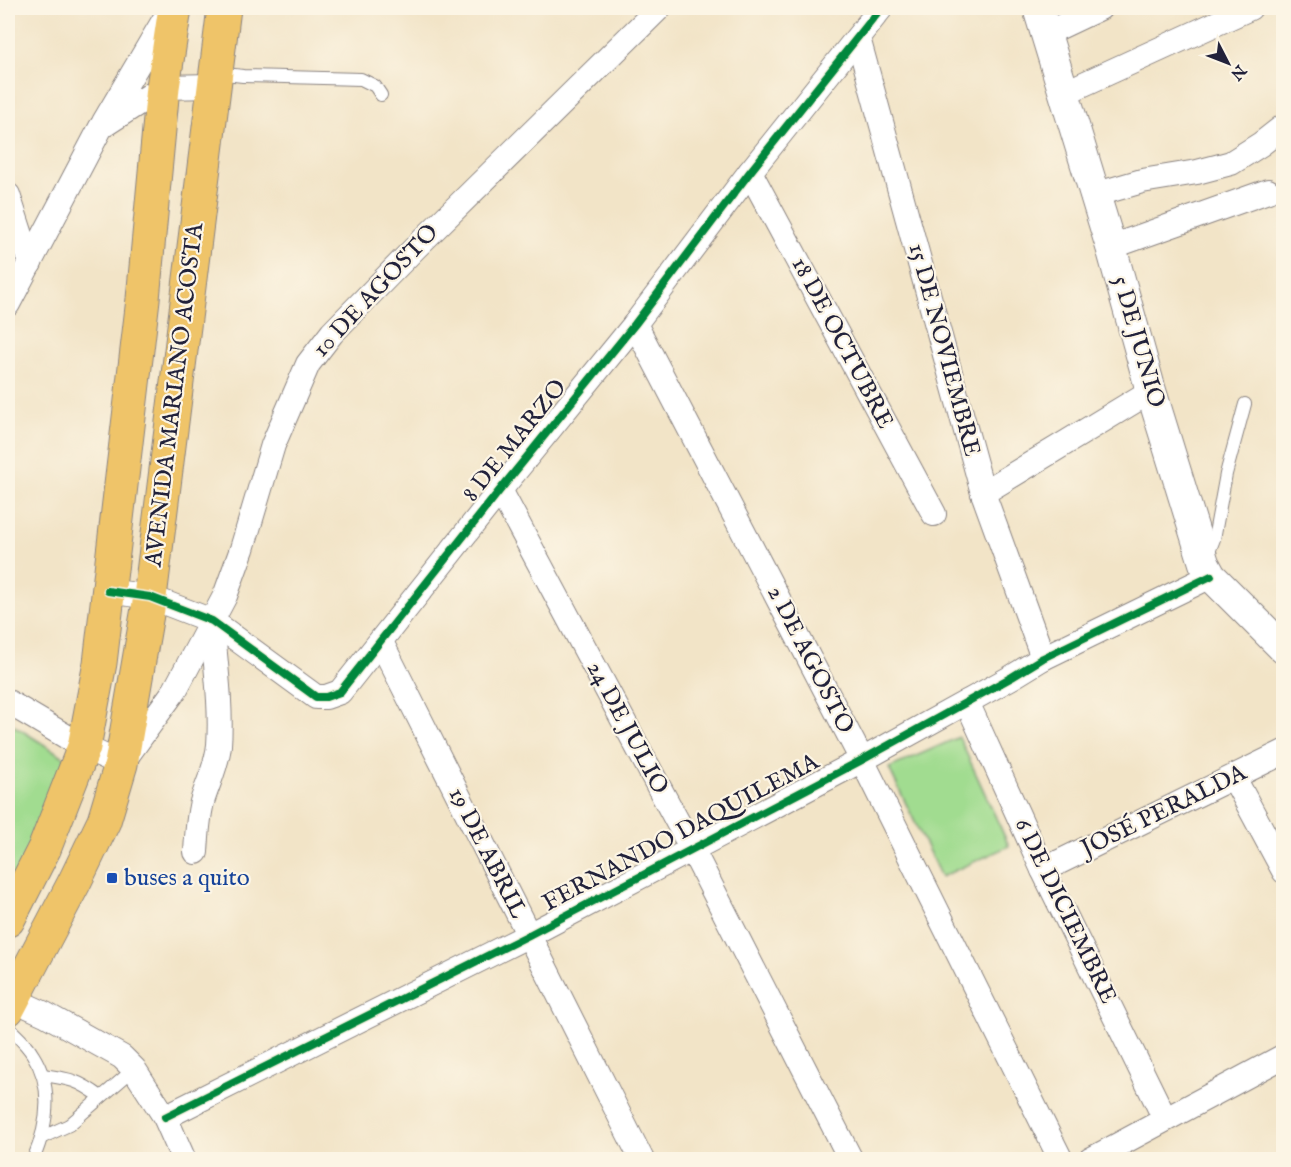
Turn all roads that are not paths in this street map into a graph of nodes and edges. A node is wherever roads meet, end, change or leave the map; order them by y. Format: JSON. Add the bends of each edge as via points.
{"nodes":[{"id":1,"x":173,"y":8,"type":"edge"},
{"id":2,"x":224,"y":8,"type":"edge"},
{"id":3,"x":657,"y":8,"type":"edge"},
{"id":4,"x":881,"y":8,"type":"edge"},
{"id":5,"x":1100,"y":8,"type":"edge"},
{"id":6,"x":1250,"y":8,"type":"edge"},
{"id":7,"x":1042,"y":21,"type":"edge"},
{"id":8,"x":858,"y":38,"type":"junction"},
{"id":9,"x":215,"y":80,"type":"junction"},
{"id":10,"x":163,"y":87,"type":"junction"},
{"id":11,"x":1064,"y":93,"type":"junction"},
{"id":12,"x":381,"y":95,"type":"dead end"},
{"id":13,"x":1284,"y":126,"type":"edge"},
{"id":14,"x":101,"y":127,"type":"junction"},
{"id":15,"x":750,"y":172,"type":"junction"},
{"id":16,"x":1268,"y":191,"type":"dead end"},
{"id":17,"x":8,"y":195,"type":"edge"},
{"id":18,"x":1094,"y":195,"type":"junction"},
{"id":19,"x":1111,"y":247,"type":"junction"},
{"id":20,"x":30,"y":263,"type":"junction"},
{"id":21,"x":8,"y":304,"type":"edge"},
{"id":22,"x":635,"y":324,"type":"junction"},
{"id":23,"x":1151,"y":391,"type":"junction"},
{"id":24,"x":1245,"y":404,"type":"dead end"},
{"id":25,"x":500,"y":490,"type":"junction"},
{"id":26,"x":983,"y":493,"type":"junction"},
{"id":27,"x":934,"y":514,"type":"dead end"},
{"id":28,"x":1208,"y":570,"type":"junction"},
{"id":29,"x":108,"y":591,"type":"junction"},
{"id":30,"x":150,"y":597,"type":"junction"},
{"id":31,"x":212,"y":621,"type":"junction"},
{"id":32,"x":381,"y":642,"type":"junction"},
{"id":33,"x":1284,"y":649,"type":"edge"},
{"id":34,"x":1043,"y":658,"type":"junction"},
{"id":35,"x":8,"y":702,"type":"edge"},
{"id":36,"x":967,"y":702,"type":"junction"},
{"id":37,"x":84,"y":747,"type":"junction"},
{"id":38,"x":1284,"y":752,"type":"edge"},
{"id":39,"x":862,"y":760,"type":"junction"},
{"id":40,"x":121,"y":764,"type":"junction"},
{"id":41,"x":1234,"y":778,"type":"junction"},
{"id":42,"x":692,"y":849,"type":"junction"},
{"id":43,"x":196,"y":852,"type":"dead end"},
{"id":44,"x":1043,"y":870,"type":"junction"},
{"id":45,"x":1284,"y":871,"type":"edge"},
{"id":46,"x":8,"y":920,"type":"edge"},
{"id":47,"x":529,"y":935,"type":"junction"},
{"id":48,"x":9,"y":1008,"type":"edge"},
{"id":49,"x":1284,"y":1056,"type":"edge"},
{"id":50,"x":134,"y":1069,"type":"junction"},
{"id":51,"x":43,"y":1075,"type":"junction"},
{"id":52,"x":101,"y":1097,"type":"junction"},
{"id":53,"x":165,"y":1117,"type":"junction"},
{"id":54,"x":1165,"y":1119,"type":"junction"},
{"id":55,"x":43,"y":1137,"type":"junction"},
{"id":56,"x":33,"y":1160,"type":"edge"},
{"id":57,"x":184,"y":1160,"type":"edge"},
{"id":58,"x":642,"y":1160,"type":"edge"},
{"id":59,"x":851,"y":1160,"type":"edge"},
{"id":60,"x":1061,"y":1160,"type":"edge"},
{"id":61,"x":1090,"y":1160,"type":"edge"}],
"edges":[{"from":1,"to":10,"type":"highway","name":"AVENIDA MARIANO ACOSTA"},
{"from":1,"to":14,"type":"street"},
{"from":2,"to":9,"type":"highway","name":"AVENIDA MARIANO ACOSTA"},
{"from":3,"to":31,"type":"street","name":"10 DE AGOSTO","via":[[415,248],[332,333],[308,364],[273,446],[242,549]]},
{"from":4,"to":8,"type":"street","name":"8 DE MARZO"},
{"from":5,"to":7,"type":"street"},
{"from":6,"to":11,"type":"street"},
{"from":7,"to":11,"type":"street","name":"5 DE JUNIO"},
{"from":8,"to":15,"type":"street","name":"8 DE MARZO"},
{"from":8,"to":26,"type":"street","name":"15 DE NOVIEMBRE"},
{"from":9,"to":10,"type":"street"},
{"from":9,"to":12,"type":"lane","via":[[243,76],[361,79],[375,86]]},
{"from":9,"to":30,"type":"highway","name":"AVENIDA MARIANO ACOSTA"},
{"from":10,"to":14,"type":"street"},
{"from":10,"to":29,"type":"highway","name":"AVENIDA MARIANO ACOSTA"},
{"from":11,"to":18,"type":"street","name":"5 DE JUNIO"},
{"from":13,"to":18,"type":"street","via":[[1231,163]]},
{"from":14,"to":20,"type":"street"},
{"from":15,"to":22,"type":"street","name":"8 DE MARZO"},
{"from":15,"to":27,"type":"street","name":"18 DE OCTUBRE"},
{"from":16,"to":19,"type":"street"},
{"from":17,"to":20,"type":"street"},
{"from":18,"to":19,"type":"street","name":"5 DE JUNIO"},
{"from":19,"to":23,"type":"street","name":"5 DE JUNIO"},
{"from":20,"to":21,"type":"street"},
{"from":22,"to":25,"type":"street","name":"8 DE MARZO"},
{"from":22,"to":39,"type":"street","name":"2 DE AGOSTO"},
{"from":23,"to":26,"type":"street"},
{"from":23,"to":28,"type":"street","name":"5 DE JUNIO"},
{"from":24,"to":28,"type":"lane","via":[[1226,474]]},
{"from":25,"to":32,"type":"street","name":"8 DE MARZO"},
{"from":25,"to":42,"type":"street","name":"24 DE JULIO"},
{"from":26,"to":34,"type":"street","name":"15 DE NOVIEMBRE"},
{"from":28,"to":33,"type":"street","name":"5 DE JUNIO"},
{"from":28,"to":34,"type":"street","name":"FERNANDO DAQUILEMA"},
{"from":29,"to":30,"type":"street","name":"8 DE MARZO"},
{"from":29,"to":37,"type":"highway","name":"AVENIDA MARIANO ACOSTA","via":[[100,663]]},
{"from":30,"to":31,"type":"street","name":"8 DE MARZO"},
{"from":30,"to":40,"type":"highway","name":"AVENIDA MARIANO ACOSTA"},
{"from":31,"to":32,"type":"street","name":"8 DE MARZO","via":[[316,697],[340,692]]},
{"from":31,"to":40,"type":"street","name":"10 DE AGOSTO","via":[[175,690]]},
{"from":31,"to":43,"type":"street","via":[[219,744],[215,770],[198,818]]},
{"from":32,"to":47,"type":"street","name":"19 DE ABRIL"},
{"from":34,"to":36,"type":"street","name":"FERNANDO DAQUILEMA"},
{"from":35,"to":37,"type":"street"},
{"from":36,"to":39,"type":"street","name":"FERNANDO DAQUILEMA"},
{"from":36,"to":44,"type":"street","name":"6 DE DICIEMBRE"},
{"from":37,"to":40,"type":"street"},
{"from":37,"to":46,"type":"highway","name":"AVENIDA MARIANO ACOSTA","via":[[45,847]]},
{"from":38,"to":41,"type":"street","name":"JOSÉ PERALDA"},
{"from":39,"to":42,"type":"street","name":"FERNANDO DAQUILEMA"},
{"from":39,"to":60,"type":"street","name":"2 DE AGOSTO"},
{"from":40,"to":48,"type":"highway","name":"AVENIDA MARIANO ACOSTA","via":[[104,821]]},
{"from":41,"to":44,"type":"street","name":"JOSÉ PERALDA"},
{"from":41,"to":45,"type":"street"},
{"from":42,"to":47,"type":"street","name":"FERNANDO DAQUILEMA"},
{"from":42,"to":59,"type":"street","name":"24 DE JULIO"},
{"from":44,"to":54,"type":"street","name":"6 DE DICIEMBRE"},
{"from":47,"to":53,"type":"street","name":"FERNANDO DAQUILEMA"},
{"from":47,"to":58,"type":"street","name":"19 DE ABRIL"},
{"from":48,"to":50,"type":"street","via":[[45,1014],[122,1057]]},
{"from":48,"to":51,"type":"lane"},
{"from":49,"to":54,"type":"street"},
{"from":50,"to":52,"type":"lane"},
{"from":50,"to":53,"type":"street"},
{"from":51,"to":52,"type":"lane","via":[[81,1083]]},
{"from":51,"to":55,"type":"lane","via":[[47,1110]]},
{"from":52,"to":55,"type":"lane","via":[[69,1125]]},
{"from":53,"to":57,"type":"street"},
{"from":54,"to":61,"type":"street"},
{"from":55,"to":56,"type":"lane"}]}
